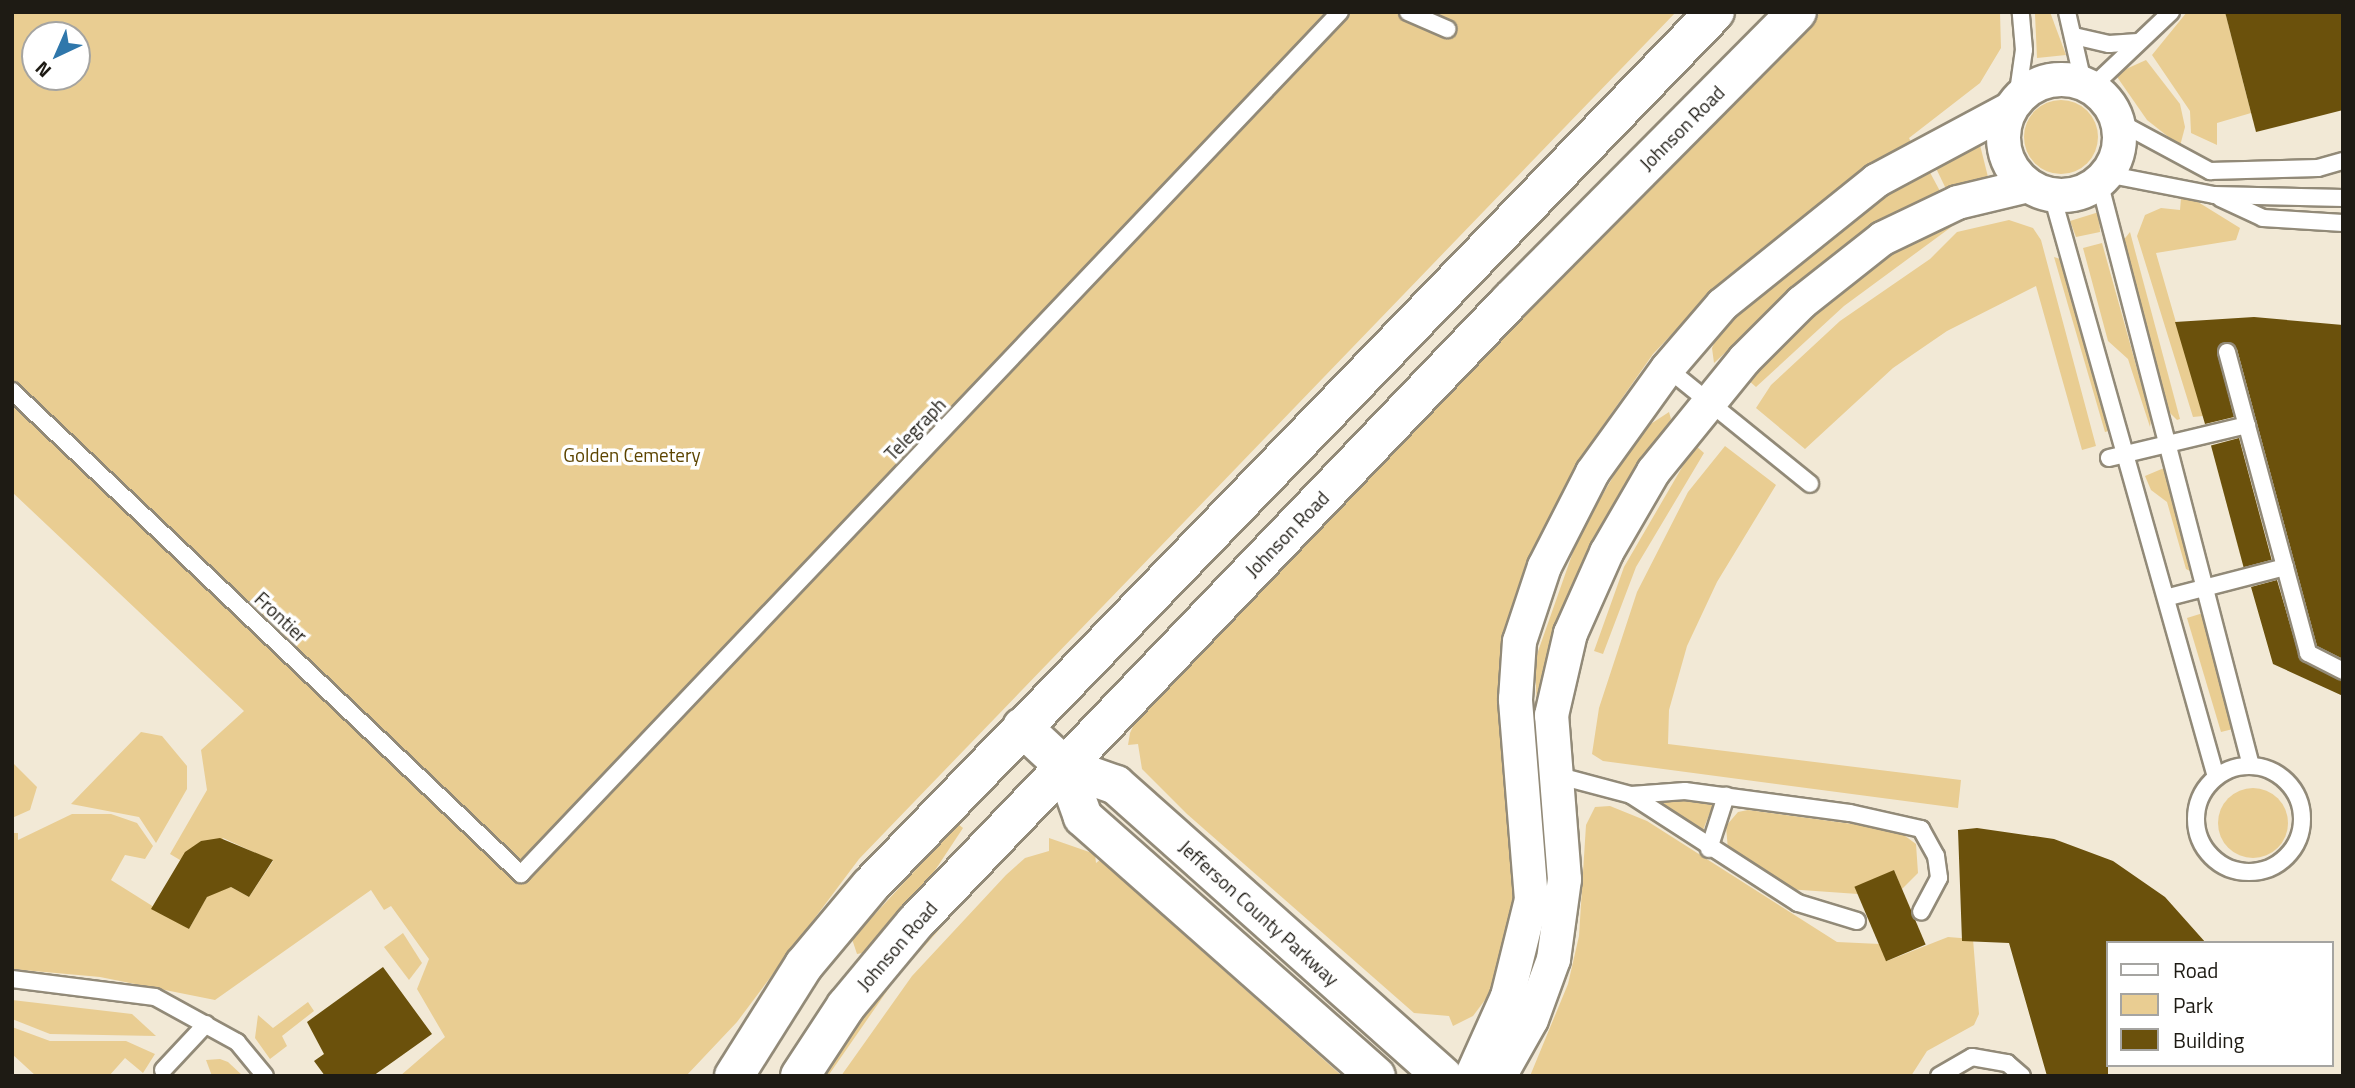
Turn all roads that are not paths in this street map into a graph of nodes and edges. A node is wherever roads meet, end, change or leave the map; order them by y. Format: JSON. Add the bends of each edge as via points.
{"nodes":[{"id":1,"x":1339,"y":12,"type":"edge"},
{"id":2,"x":1408,"y":12,"type":"edge"},
{"id":3,"x":1715,"y":12,"type":"edge"},
{"id":4,"x":1797,"y":12,"type":"edge"},
{"id":5,"x":2021,"y":12,"type":"edge"},
{"id":6,"x":2067,"y":12,"type":"edge"},
{"id":7,"x":2171,"y":12,"type":"edge"},
{"id":8,"x":1447,"y":29,"type":"dead end"},
{"id":9,"x":2074,"y":36,"type":"junction"},
{"id":10,"x":2138,"y":41,"type":"junction"},
{"id":11,"x":2087,"y":84,"type":"junction"},
{"id":12,"x":2014,"y":103,"type":"junction"},
{"id":13,"x":2117,"y":121,"type":"junction"},
{"id":14,"x":2343,"y":161,"type":"edge"},
{"id":15,"x":2103,"y":178,"type":"junction"},
{"id":16,"x":2040,"y":190,"type":"junction"},
{"id":17,"x":2214,"y":195,"type":"junction"},
{"id":18,"x":2343,"y":198,"type":"edge"},
{"id":19,"x":2343,"y":223,"type":"edge"},
{"id":20,"x":2227,"y":352,"type":"dead end"},
{"id":21,"x":1667,"y":368,"type":"junction"},
{"id":22,"x":12,"y":391,"type":"edge"},
{"id":23,"x":1708,"y":402,"type":"junction"},
{"id":24,"x":2247,"y":425,"type":"junction"},
{"id":25,"x":2169,"y":444,"type":"junction"},
{"id":26,"x":2125,"y":454,"type":"junction"},
{"id":27,"x":2109,"y":458,"type":"dead end"},
{"id":28,"x":1810,"y":484,"type":"dead end"},
{"id":29,"x":2285,"y":568,"type":"junction"},
{"id":30,"x":2207,"y":589,"type":"junction"},
{"id":31,"x":2169,"y":597,"type":"junction"},
{"id":32,"x":2343,"y":671,"type":"edge"},
{"id":33,"x":1022,"y":727,"type":"junction"},
{"id":34,"x":1065,"y":766,"type":"junction"},
{"id":35,"x":2251,"y":766,"type":"junction"},
{"id":36,"x":1540,"y":775,"type":"junction"},
{"id":37,"x":2216,"y":777,"type":"junction"},
{"id":38,"x":1631,"y":795,"type":"junction"},
{"id":39,"x":1726,"y":796,"type":"junction"},
{"id":40,"x":1709,"y":849,"type":"junction"},
{"id":41,"x":521,"y":874,"type":"joint"},
{"id":42,"x":1921,"y":912,"type":"dead end"},
{"id":43,"x":1857,"y":921,"type":"dead end"},
{"id":44,"x":12,"y":979,"type":"edge"},
{"id":45,"x":206,"y":1024,"type":"junction"},
{"id":46,"x":163,"y":1070,"type":"dead end"},
{"id":47,"x":265,"y":1076,"type":"edge"},
{"id":48,"x":734,"y":1076,"type":"edge"},
{"id":49,"x":800,"y":1076,"type":"edge"},
{"id":50,"x":1376,"y":1076,"type":"edge"},
{"id":51,"x":1443,"y":1076,"type":"edge"},
{"id":52,"x":1471,"y":1076,"type":"edge"},
{"id":53,"x":1499,"y":1076,"type":"edge"},
{"id":54,"x":1939,"y":1076,"type":"edge"},
{"id":55,"x":2022,"y":1076,"type":"edge"}],
"edges":[{"from":1,"to":41,"type":"lane","name":"Telegraph"},
{"from":2,"to":8,"type":"lane"},
{"from":3,"to":33,"type":"main road"},
{"from":4,"to":34,"type":"main road","name":"Johnson Road","via":[[1510,301]]},
{"from":5,"to":12,"type":"lane","via":[[2024,50]]},
{"from":6,"to":9,"type":"lane"},
{"from":7,"to":10,"type":"lane"},
{"from":9,"to":10,"type":"lane","via":[[2109,44]]},
{"from":9,"to":11,"type":"lane"},
{"from":10,"to":11,"type":"lane","via":[[2136,51]]},
{"from":11,"to":12,"type":"street","via":[[2053,78]]},
{"from":11,"to":13,"type":"street"},
{"from":12,"to":16,"type":"street","via":[[2002,139],[2006,156]]},
{"from":12,"to":21,"type":"street","via":[[1876,180],[1821,220],[1722,304]]},
{"from":13,"to":14,"type":"lane","via":[[2210,171],[2318,168]]},
{"from":13,"to":15,"type":"street","via":[[2118,151]]},
{"from":15,"to":16,"type":"street","via":[[2069,195]]},
{"from":15,"to":17,"type":"lane"},
{"from":15,"to":25,"type":"lane"},
{"from":16,"to":23,"type":"street","via":[[1957,202],[1882,238],[1801,302]]},
{"from":16,"to":26,"type":"lane"},
{"from":17,"to":18,"type":"lane"},
{"from":17,"to":19,"type":"lane","via":[[2263,218]]},
{"from":20,"to":24,"type":"lane"},
{"from":21,"to":23,"type":"lane"},
{"from":21,"to":36,"type":"street","via":[[1592,472],[1544,566],[1519,641],[1515,699]]},
{"from":22,"to":41,"type":"lane","name":"Frontier"},
{"from":23,"to":28,"type":"lane"},
{"from":23,"to":36,"type":"street","via":[[1653,471],[1606,552],[1570,633]]},
{"from":24,"to":25,"type":"lane"},
{"from":24,"to":29,"type":"lane"},
{"from":25,"to":26,"type":"lane"},
{"from":25,"to":30,"type":"lane"},
{"from":26,"to":27,"type":"lane"},
{"from":26,"to":31,"type":"lane"},
{"from":29,"to":30,"type":"lane"},
{"from":29,"to":32,"type":"lane","via":[[2308,653]]},
{"from":30,"to":31,"type":"lane"},
{"from":30,"to":35,"type":"lane"},
{"from":31,"to":37,"type":"lane"},
{"from":33,"to":34,"type":"main road","name":"Jefferson County Parkway"},
{"from":33,"to":48,"type":"main road","via":[[838,923]]},
{"from":34,"to":49,"type":"main road","name":"Johnson Road","via":[[881,961]]},
{"from":34,"to":50,"type":"main road","name":"Jefferson County Parkway","via":[[1083,817]]},
{"from":34,"to":51,"type":"main road","name":"Jefferson County Parkway","via":[[1116,785]]},
{"from":35,"to":37,"type":"lane"},
{"from":35,"to":37,"type":"lane","via":[[2275,772],[2289,784],[2303,818],[2293,850],[2263,871],[2233,870],[2204,848],[2197,808]]},
{"from":36,"to":38,"type":"lane"},
{"from":36,"to":52,"type":"street","via":[[1531,899],[1507,996]]},
{"from":36,"to":53,"type":"street","via":[[1564,879],[1553,959],[1531,1019]]},
{"from":38,"to":39,"type":"lane","via":[[1685,791]]},
{"from":38,"to":40,"type":"lane"},
{"from":39,"to":40,"type":"lane"},
{"from":39,"to":42,"type":"lane","via":[[1921,829],[1936,856],[1940,878]]},
{"from":40,"to":43,"type":"lane","via":[[1798,903]]},
{"from":44,"to":45,"type":"lane","via":[[155,997]]},
{"from":45,"to":46,"type":"lane"},
{"from":45,"to":47,"type":"lane","via":[[237,1042]]},
{"from":54,"to":55,"type":"lane","via":[[1972,1057],[2007,1063]]}]}
